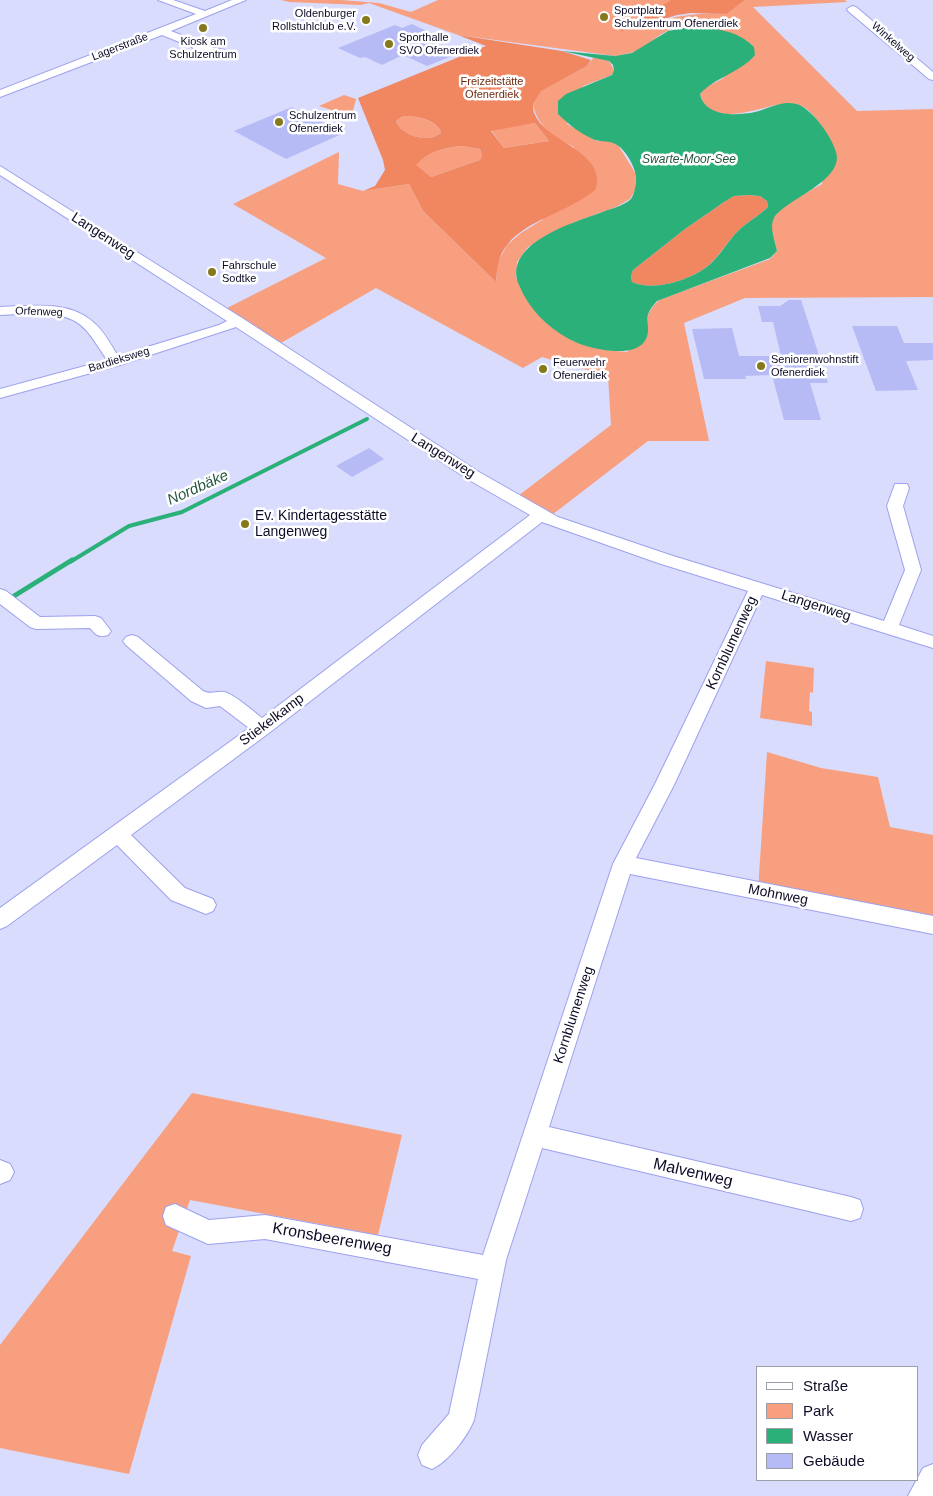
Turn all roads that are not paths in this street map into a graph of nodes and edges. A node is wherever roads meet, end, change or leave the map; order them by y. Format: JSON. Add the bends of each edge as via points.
{"nodes":[{"id":1,"x":163,"y":0,"type":"edge"},
{"id":2,"x":240,"y":0,"type":"edge"},
{"id":3,"x":852,"y":9,"type":"dead end"},
{"id":4,"x":205,"y":14,"type":"junction"},
{"id":5,"x":162,"y":30,"type":"junction"},
{"id":6,"x":225,"y":53,"type":"dead end"},
{"id":7,"x":933,"y":77,"type":"edge"},
{"id":8,"x":0,"y":94,"type":"edge"},
{"id":9,"x":0,"y":170,"type":"edge"},
{"id":10,"x":0,"y":311,"type":"edge"},
{"id":11,"x":237,"y":321,"type":"junction"},
{"id":12,"x":115,"y":362,"type":"junction"},
{"id":13,"x":0,"y":394,"type":"edge"},
{"id":14,"x":901,"y":488,"type":"dead end"},
{"id":15,"x":541,"y":515,"type":"junction"},
{"id":16,"x":758,"y":587,"type":"junction"},
{"id":17,"x":0,"y":595,"type":"edge"},
{"id":18,"x":889,"y":629,"type":"junction"},
{"id":19,"x":102,"y":631,"type":"dead end"},
{"id":20,"x":132,"y":641,"type":"dead end"},
{"id":21,"x":933,"y":642,"type":"edge"},
{"id":22,"x":262,"y":728,"type":"junction"},
{"id":23,"x":117,"y":834,"type":"junction"},
{"id":24,"x":623,"y":864,"type":"junction"},
{"id":25,"x":206,"y":905,"type":"dead end"},
{"id":26,"x":0,"y":920,"type":"edge"},
{"id":27,"x":933,"y":926,"type":"edge"},
{"id":28,"x":536,"y":1136,"type":"junction"},
{"id":29,"x":851,"y":1209,"type":"dead end"},
{"id":30,"x":175,"y":1216,"type":"dead end"},
{"id":31,"x":492,"y":1269,"type":"junction"},
{"id":32,"x":432,"y":1455,"type":"dead end"},
{"id":33,"x":933,"y":1478,"type":"edge"},
{"id":34,"x":922,"y":1496,"type":"edge"}],
"edges":[{"from":1,"to":4,"type":"street"},
{"from":2,"to":4,"type":"street","name":"Lagerstraße"},
{"from":3,"to":7,"type":"street","name":"Winkelweg"},
{"from":4,"to":5,"type":"street","name":"Lagerstraße"},
{"from":5,"to":6,"type":"street","via":[[208,50]]},
{"from":5,"to":8,"type":"street","name":"Lagerstraße"},
{"from":9,"to":11,"type":"street","name":"Langenweg"},
{"from":10,"to":12,"type":"street","name":"Orfenweg","via":[[55,310],[78,315],[90,326]]},
{"from":11,"to":12,"type":"street","name":"Bardieksweg"},
{"from":11,"to":15,"type":"street","name":"Langenweg","via":[[413,437]]},
{"from":12,"to":13,"type":"street","name":"Bardieksweg"},
{"from":14,"to":18,"type":"street","via":[[895,506],[913,570]]},
{"from":15,"to":16,"type":"street","name":"Langenweg","via":[[616,544]]},
{"from":15,"to":22,"type":"street","name":"Stiekelkamp"},
{"from":16,"to":18,"type":"street","name":"Langenweg"},
{"from":16,"to":24,"type":"street","name":"Kornblumenweg"},
{"from":17,"to":19,"type":"street","via":[[36,622],[94,622]]},
{"from":18,"to":21,"type":"street","name":"Langenweg"},
{"from":20,"to":22,"type":"street","via":[[197,696],[206,701],[223,699]]},
{"from":22,"to":23,"type":"street","name":"Stiekelkamp"},
{"from":23,"to":25,"type":"street","via":[[178,894]]},
{"from":23,"to":26,"type":"street","name":"Stiekelkamp"},
{"from":24,"to":27,"type":"street","name":"Mohnweg"},
{"from":24,"to":28,"type":"street","name":"Kornblumenweg"},
{"from":28,"to":29,"type":"street","name":"Malvenweg"},
{"from":28,"to":31,"type":"street","name":"Kornblumenweg"},
{"from":30,"to":31,"type":"street","name":"Kronsbeerenweg","via":[[208,1232],[265,1226]]},
{"from":31,"to":32,"type":"street","name":"Kornblumenweg","via":[[460,1420]]},
{"from":33,"to":34,"type":"street"}]}
